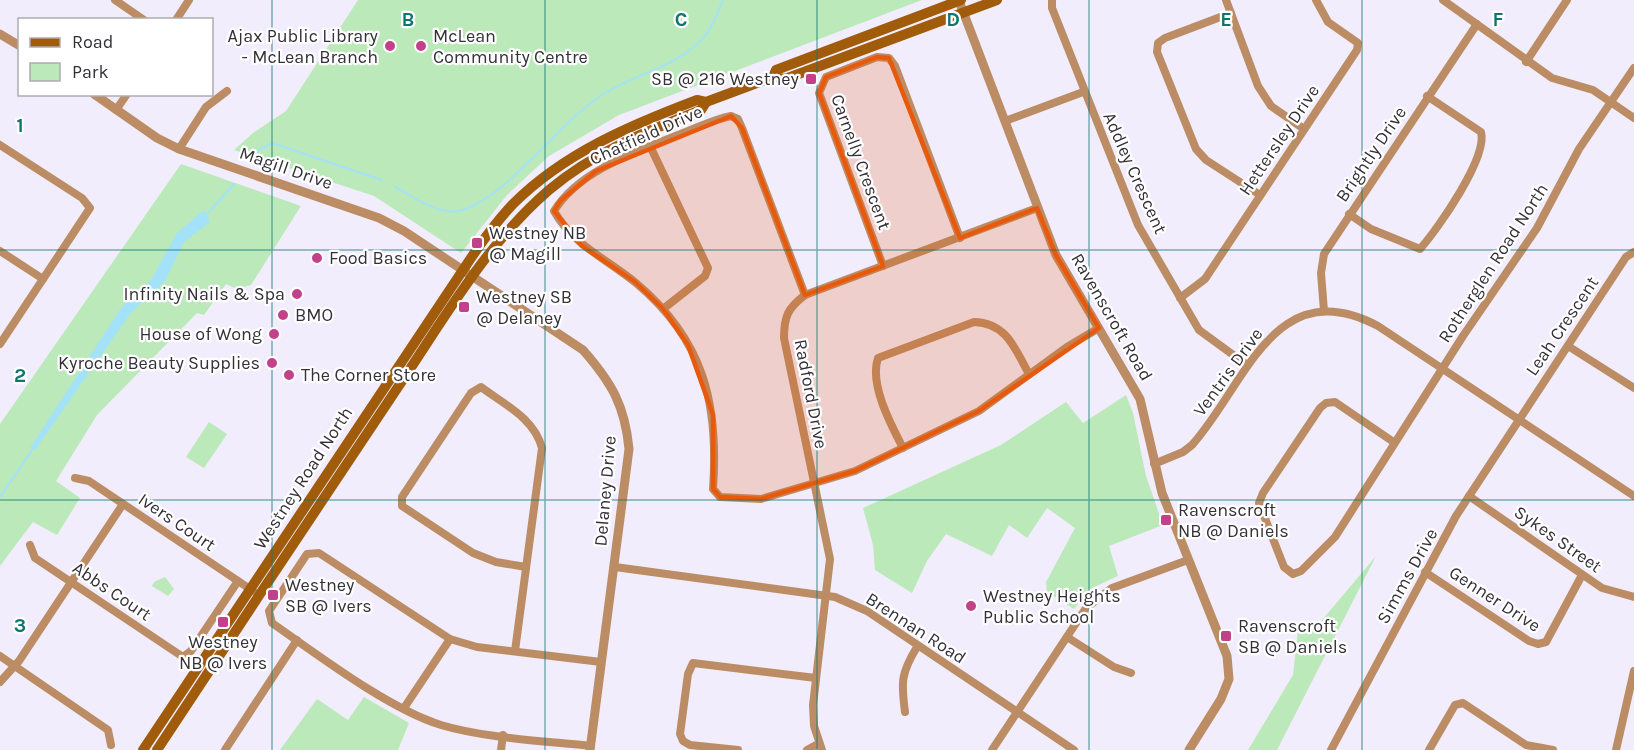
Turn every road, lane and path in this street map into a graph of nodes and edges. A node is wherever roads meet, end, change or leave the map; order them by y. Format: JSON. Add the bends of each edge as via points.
{"nodes":[{"id":1,"x":115,"y":0,"type":"edge"},
{"id":2,"x":189,"y":0,"type":"edge"},
{"id":3,"x":960,"y":0,"type":"edge"},
{"id":4,"x":997,"y":0,"type":"edge"},
{"id":5,"x":1052,"y":0,"type":"edge"},
{"id":6,"x":1226,"y":0,"type":"edge"},
{"id":7,"x":1317,"y":0,"type":"edge"},
{"id":8,"x":1443,"y":0,"type":"edge"},
{"id":9,"x":1567,"y":0,"type":"edge"},
{"id":10,"x":964,"y":12,"type":"junction"},
{"id":11,"x":1231,"y":13,"type":"junction"},
{"id":12,"x":141,"y":18,"type":"edge"},
{"id":13,"x":177,"y":18,"type":"edge"},
{"id":14,"x":1477,"y":24,"type":"junction"},
{"id":15,"x":0,"y":34,"type":"edge"},
{"id":16,"x":18,"y":45,"type":"edge"},
{"id":17,"x":1527,"y":62,"type":"junction"},
{"id":18,"x":1634,"y":68,"type":"edge"},
{"id":19,"x":773,"y":78,"type":"junction"},
{"id":20,"x":227,"y":91,"type":"dead end"},
{"id":21,"x":1083,"y":92,"type":"junction"},
{"id":22,"x":97,"y":96,"type":"edge"},
{"id":23,"x":126,"y":96,"type":"edge"},
{"id":24,"x":1427,"y":96,"type":"junction"},
{"id":25,"x":1611,"y":102,"type":"junction"},
{"id":26,"x":117,"y":110,"type":"junction"},
{"id":27,"x":1634,"y":118,"type":"edge"},
{"id":28,"x":1005,"y":121,"type":"junction"},
{"id":29,"x":1304,"y":129,"type":"junction"},
{"id":30,"x":0,"y":145,"type":"edge"},
{"id":31,"x":650,"y":146,"type":"junction"},
{"id":32,"x":179,"y":148,"type":"junction"},
{"id":33,"x":1260,"y":195,"type":"junction"},
{"id":34,"x":1037,"y":208,"type":"junction"},
{"id":35,"x":1349,"y":214,"type":"junction"},
{"id":36,"x":960,"y":238,"type":"junction"},
{"id":37,"x":0,"y":251,"type":"edge"},
{"id":38,"x":1634,"y":252,"type":"edge"},
{"id":39,"x":883,"y":266,"type":"junction"},
{"id":40,"x":468,"y":273,"type":"junction"},
{"id":41,"x":43,"y":279,"type":"junction"},
{"id":42,"x":805,"y":295,"type":"junction"},
{"id":43,"x":1180,"y":298,"type":"junction"},
{"id":44,"x":663,"y":309,"type":"junction"},
{"id":45,"x":1324,"y":311,"type":"junction"},
{"id":46,"x":1099,"y":328,"type":"junction"},
{"id":47,"x":0,"y":344,"type":"edge"},
{"id":48,"x":1569,"y":346,"type":"junction"},
{"id":49,"x":1247,"y":365,"type":"junction"},
{"id":50,"x":1442,"y":369,"type":"junction"},
{"id":51,"x":1029,"y":374,"type":"junction"},
{"id":52,"x":1634,"y":388,"type":"edge"},
{"id":53,"x":1517,"y":420,"type":"junction"},
{"id":54,"x":1395,"y":443,"type":"junction"},
{"id":55,"x":903,"y":448,"type":"junction"},
{"id":56,"x":1154,"y":464,"type":"junction"},
{"id":57,"x":75,"y":478,"type":"dead end"},
{"id":58,"x":814,"y":483,"type":"junction"},
{"id":59,"x":1469,"y":496,"type":"junction"},
{"id":60,"x":1634,"y":496,"type":"edge"},
{"id":61,"x":123,"y":504,"type":"junction"},
{"id":62,"x":30,"y":545,"type":"dead end"},
{"id":63,"x":1188,"y":560,"type":"junction"},
{"id":64,"x":526,"y":567,"type":"junction"},
{"id":65,"x":615,"y":567,"type":"junction"},
{"id":66,"x":1425,"y":572,"type":"junction"},
{"id":67,"x":1582,"y":574,"type":"junction"},
{"id":68,"x":238,"y":581,"type":"junction"},
{"id":69,"x":72,"y":583,"type":"junction"},
{"id":70,"x":250,"y":589,"type":"junction"},
{"id":71,"x":827,"y":595,"type":"junction"},
{"id":72,"x":260,"y":596,"type":"junction"},
{"id":73,"x":1634,"y":597,"type":"edge"},
{"id":74,"x":1067,"y":637,"type":"junction"},
{"id":75,"x":450,"y":639,"type":"junction"},
{"id":76,"x":297,"y":640,"type":"junction"},
{"id":77,"x":916,"y":647,"type":"junction"},
{"id":78,"x":515,"y":651,"type":"junction"},
{"id":79,"x":0,"y":656,"type":"edge"},
{"id":80,"x":601,"y":662,"type":"junction"},
{"id":81,"x":15,"y":667,"type":"junction"},
{"id":82,"x":1634,"y":671,"type":"edge"},
{"id":83,"x":1131,"y":673,"type":"dead end"},
{"id":84,"x":816,"y":678,"type":"junction"},
{"id":85,"x":0,"y":682,"type":"edge"},
{"id":86,"x":404,"y":708,"type":"junction"},
{"id":87,"x":905,"y":712,"type":"dead end"},
{"id":88,"x":1016,"y":712,"type":"junction"},
{"id":89,"x":503,"y":735,"type":"junction"},
{"id":90,"x":111,"y":745,"type":"dead end"},
{"id":91,"x":820,"y":747,"type":"edge"},
{"id":92,"x":1526,"y":747,"type":"edge"},
{"id":93,"x":591,"y":748,"type":"edge"},
{"id":94,"x":143,"y":750,"type":"edge"},
{"id":95,"x":157,"y":750,"type":"edge"},
{"id":96,"x":225,"y":750,"type":"edge"},
{"id":97,"x":501,"y":750,"type":"edge"},
{"id":98,"x":738,"y":750,"type":"edge"},
{"id":99,"x":807,"y":750,"type":"edge"},
{"id":100,"x":992,"y":750,"type":"edge"},
{"id":101,"x":1074,"y":750,"type":"edge"},
{"id":102,"x":1189,"y":750,"type":"edge"},
{"id":103,"x":1330,"y":750,"type":"edge"},
{"id":104,"x":1430,"y":750,"type":"edge"},
{"id":105,"x":1553,"y":750,"type":"edge"},
{"id":106,"x":1616,"y":750,"type":"edge"}],
"edges":[{"from":1,"to":12,"type":"street"},
{"from":2,"to":13,"type":"street"},
{"from":3,"to":10,"type":"street","name":"Ravenscroft Road"},
{"from":3,"to":19,"type":"main road","name":"Westney Road North","via":[[776,70]]},
{"from":4,"to":10,"type":"main road","name":"Westney Road North"},
{"from":5,"to":21,"type":"street","name":"Addley Crescent"},
{"from":6,"to":11,"type":"street"},
{"from":7,"to":29,"type":"street","name":"Hettersley Drive","via":[[1328,22],[1358,43]]},
{"from":8,"to":14,"type":"street"},
{"from":9,"to":17,"type":"street"},
{"from":10,"to":19,"type":"main road","name":"Westney Road North","via":[[785,79]]},
{"from":10,"to":28,"type":"street","name":"Ravenscroft Road"},
{"from":11,"to":29,"type":"street","via":[[1258,86],[1271,106]]},
{"from":11,"to":33,"type":"street","via":[[1165,38],[1158,43],[1157,52],[1196,149],[1206,160]]},
{"from":14,"to":17,"type":"street"},
{"from":14,"to":24,"type":"street","name":"Brightly Drive"},
{"from":15,"to":16,"type":"street"},
{"from":17,"to":25,"type":"street","via":[[1552,78],[1593,90]]},
{"from":18,"to":25,"type":"street","name":"Rotherglen Road North"},
{"from":19,"to":40,"type":"main road","name":"Westney Road North","via":[[642,121],[560,165],[495,224]]},
{"from":20,"to":32,"type":"street","via":[[206,107]]},
{"from":21,"to":28,"type":"street"},
{"from":21,"to":43,"type":"street","name":"Addley Crescent","via":[[1138,225]]},
{"from":22,"to":26,"type":"street","name":"Magill Drive"},
{"from":23,"to":26,"type":"street"},
{"from":24,"to":35,"type":"street","name":"Brightly Drive"},
{"from":24,"to":35,"type":"street","via":[[1481,132],[1483,139],[1469,177],[1429,239],[1420,249],[1371,229]]},
{"from":25,"to":27,"type":"street"},
{"from":25,"to":50,"type":"street","name":"Rotherglen Road North","via":[[1579,149],[1537,228]]},
{"from":26,"to":32,"type":"street","name":"Magill Drive"},
{"from":28,"to":34,"type":"street","name":"Ravenscroft Road"},
{"from":29,"to":33,"type":"street","name":"Hettersley Drive"},
{"from":30,"to":41,"type":"street","via":[[82,198],[90,208]]},
{"from":31,"to":42,"type":"street","name":"Chatfield Drive","via":[[722,117],[738,119]]},
{"from":31,"to":44,"type":"street","via":[[708,268],[705,276]]},
{"from":31,"to":44,"type":"street","name":"Chatfield Drive","via":[[596,171],[560,201],[554,211],[582,246],[635,282]]},
{"from":32,"to":40,"type":"street","name":"Magill Drive","via":[[379,218]]},
{"from":33,"to":43,"type":"street","name":"Hettersley Drive","via":[[1204,279]]},
{"from":34,"to":36,"type":"street","name":"Radford Drive"},
{"from":34,"to":46,"type":"street","name":"Ravenscroft Road","via":[[1056,255]]},
{"from":35,"to":45,"type":"street","name":"Brightly Drive","via":[[1324,254]]},
{"from":36,"to":39,"type":"street","name":"Radford Drive"},
{"from":36,"to":39,"type":"street","name":"Carnelly Crescent","via":[[895,66],[889,58],[877,57],[826,77],[819,93]]},
{"from":37,"to":41,"type":"street"},
{"from":38,"to":48,"type":"street","name":"Leah Crescent","via":[[1626,257]]},
{"from":39,"to":42,"type":"street","name":"Radford Drive"},
{"from":40,"to":65,"type":"street","name":"Delaney Drive","via":[[583,350],[615,390],[629,449]]},
{"from":40,"to":70,"type":"main road","name":"Westney Road North"},
{"from":40,"to":72,"type":"main road","name":"Westney Road North","via":[[439,325]]},
{"from":41,"to":47,"type":"street"},
{"from":42,"to":58,"type":"street","name":"Radford Drive","via":[[790,307],[784,319],[784,338]]},
{"from":43,"to":49,"type":"street","name":"Addley Crescent","via":[[1206,337]]},
{"from":44,"to":58,"type":"street","name":"Chatfield Drive","via":[[688,345],[709,394],[716,449],[713,489],[720,497],[761,499]]},
{"from":45,"to":49,"type":"street","name":"Ventris Drive","via":[[1283,325],[1269,336]]},
{"from":45,"to":50,"type":"street","name":"Ventris Drive","via":[[1361,317]]},
{"from":46,"to":51,"type":"street","name":"Chatfield Drive"},
{"from":46,"to":56,"type":"street","name":"Ravenscroft Road","via":[[1140,399]]},
{"from":48,"to":52,"type":"street"},
{"from":48,"to":53,"type":"street","name":"Leah Crescent"},
{"from":49,"to":56,"type":"street","name":"Ventris Drive","via":[[1192,445]]},
{"from":50,"to":53,"type":"street","name":"Ventris Drive"},
{"from":50,"to":54,"type":"street","name":"Rotherglen Road North"},
{"from":51,"to":55,"type":"street","name":"Chatfield Drive","via":[[979,411]]},
{"from":51,"to":55,"type":"street","via":[[1000,328],[988,322],[975,322],[878,358],[875,368],[885,410]]},
{"from":53,"to":59,"type":"street","name":"Simms Drive"},
{"from":53,"to":60,"type":"street","name":"Ventris Drive"},
{"from":54,"to":54,"type":"street","name":"Rotherglen Road North","via":[[1335,402],[1320,408],[1259,503],[1284,567],[1293,574],[1301,572],[1335,537]]},
{"from":55,"to":58,"type":"street","name":"Chatfield Drive","via":[[855,471]]},
{"from":56,"to":63,"type":"street","name":"Ravenscroft Road"},
{"from":57,"to":61,"type":"street","name":"Ivers Court","via":[[89,481]]},
{"from":58,"to":71,"type":"street","name":"Radford Drive","via":[[830,560]]},
{"from":59,"to":66,"type":"street","name":"Simms Drive"},
{"from":59,"to":67,"type":"street","name":"Sykes Street"},
{"from":61,"to":68,"type":"street","name":"Ivers Court"},
{"from":61,"to":69,"type":"street"},
{"from":62,"to":69,"type":"street","name":"Abbs Court","via":[[35,558]]},
{"from":63,"to":74,"type":"street","via":[[1101,594],[1086,608]]},
{"from":63,"to":102,"type":"street","name":"Ravenscroft Road","via":[[1227,656],[1229,679]]},
{"from":64,"to":64,"type":"street","via":[[542,448],[530,423],[481,387],[471,393],[402,497],[402,506],[473,553]]},
{"from":64,"to":78,"type":"street"},
{"from":65,"to":71,"type":"street","name":"Brennan Road"},
{"from":65,"to":80,"type":"street","name":"Delaney Drive"},
{"from":66,"to":67,"type":"street","name":"Genner Drive","via":[[1538,644],[1546,642]]},
{"from":66,"to":103,"type":"street","name":"Simms Drive"},
{"from":67,"to":73,"type":"street","name":"Sykes Street","via":[[1602,588]]},
{"from":68,"to":69,"type":"street","name":"Abbs Court","via":[[183,657]]},
{"from":68,"to":70,"type":"street","name":"Ivers Court"},
{"from":69,"to":81,"type":"street"},
{"from":70,"to":72,"type":"street","name":"Ivers Court"},
{"from":70,"to":94,"type":"main road","name":"Westney Road North"},
{"from":71,"to":77,"type":"street","name":"Brennan Road","via":[[867,611]]},
{"from":71,"to":84,"type":"street","name":"Radford Drive"},
{"from":72,"to":95,"type":"main road","name":"Westney Road North"},
{"from":74,"to":83,"type":"street","via":[[1114,668]]},
{"from":74,"to":88,"type":"street"},
{"from":75,"to":76,"type":"street","via":[[319,553],[307,554],[270,611],[272,623]]},
{"from":75,"to":78,"type":"street"},
{"from":75,"to":86,"type":"street"},
{"from":76,"to":86,"type":"street"},
{"from":76,"to":96,"type":"street"},
{"from":77,"to":87,"type":"street","via":[[901,680]]},
{"from":77,"to":88,"type":"street","name":"Brennan Road"},
{"from":78,"to":80,"type":"street"},
{"from":79,"to":81,"type":"street"},
{"from":80,"to":93,"type":"street","name":"Delaney Drive"},
{"from":81,"to":85,"type":"street"},
{"from":81,"to":90,"type":"street","via":[[108,730]]},
{"from":82,"to":106,"type":"street"},
{"from":84,"to":91,"type":"street","name":"Radford Drive","via":[[813,705]]},
{"from":84,"to":98,"type":"street","via":[[693,663],[680,734],[683,741]]},
{"from":86,"to":89,"type":"street","via":[[441,725]]},
{"from":88,"to":100,"type":"street"},
{"from":88,"to":101,"type":"street","name":"Brennan Road"},
{"from":89,"to":93,"type":"street"},
{"from":89,"to":97,"type":"street"},
{"from":91,"to":99,"type":"street"},
{"from":92,"to":104,"type":"street","via":[[1463,703],[1455,705]]},
{"from":92,"to":105,"type":"street"}]}
